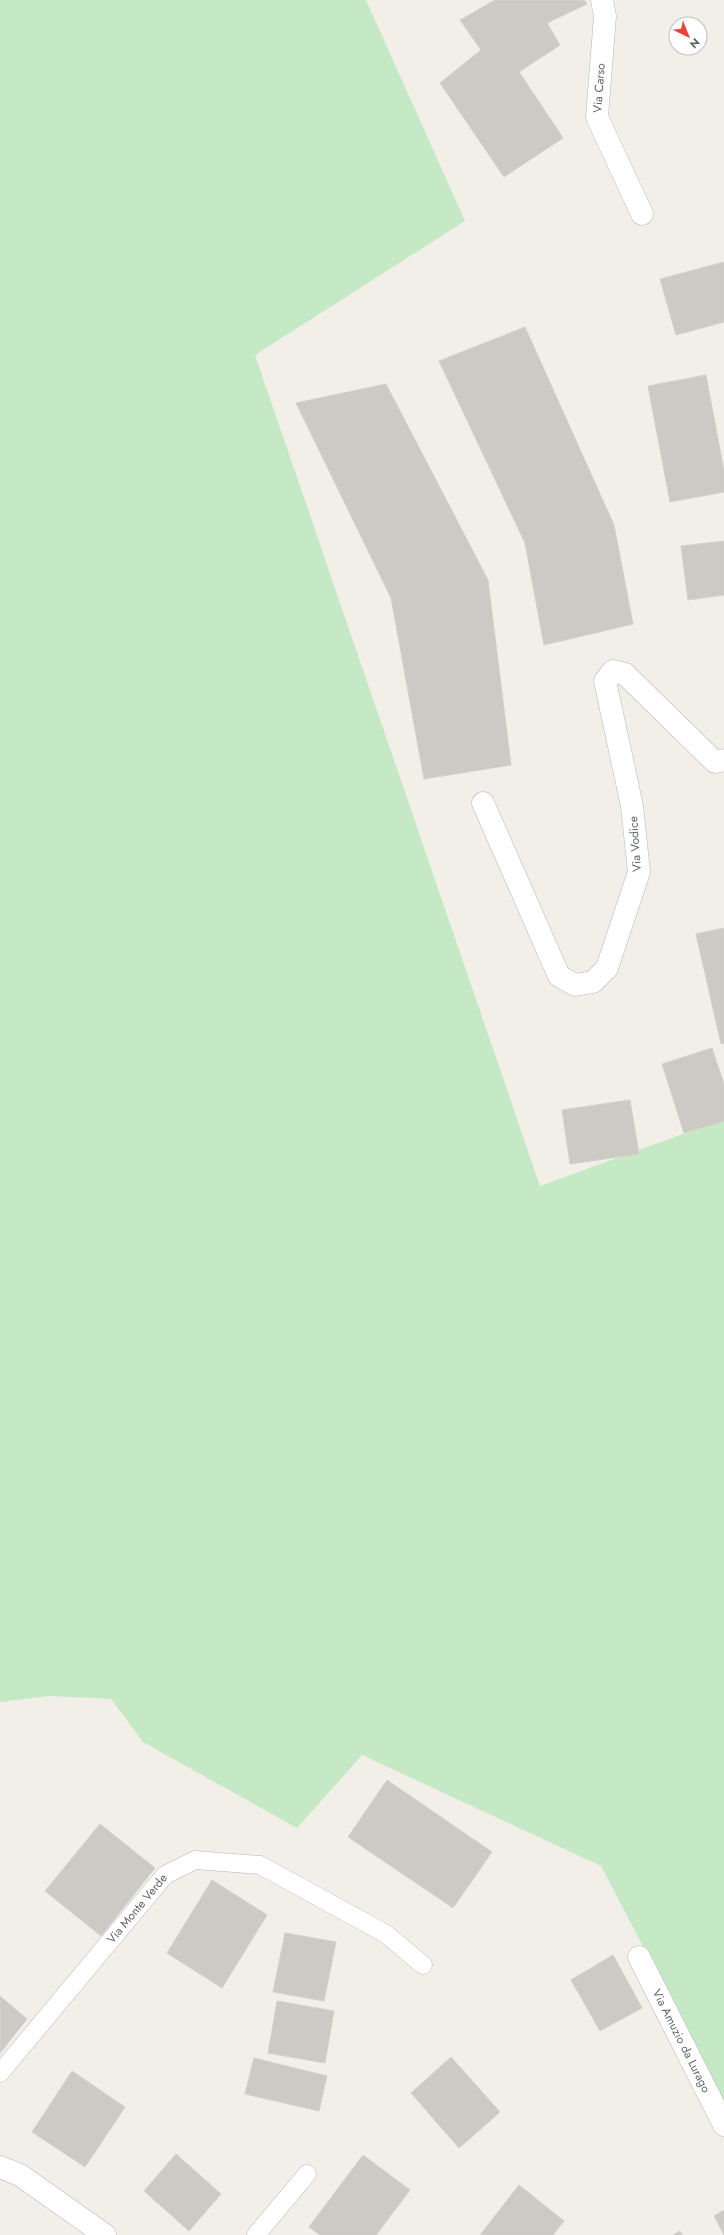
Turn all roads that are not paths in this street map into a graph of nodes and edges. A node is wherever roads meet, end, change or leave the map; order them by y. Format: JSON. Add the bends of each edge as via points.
{"nodes":[{"id":1,"x":602,"y":0,"type":"edge"},
{"id":2,"x":642,"y":214,"type":"dead end"},
{"id":3,"x":724,"y":760,"type":"edge"},
{"id":4,"x":483,"y":803,"type":"dead end"},
{"id":5,"x":639,"y":1957,"type":"dead end"},
{"id":6,"x":423,"y":1965,"type":"dead end"},
{"id":7,"x":0,"y":2073,"type":"edge"},
{"id":8,"x":724,"y":2125,"type":"edge"},
{"id":9,"x":0,"y":2166,"type":"edge"},
{"id":10,"x":307,"y":2174,"type":"dead end"},
{"id":11,"x":105,"y":2235,"type":"edge"},
{"id":12,"x":256,"y":2235,"type":"edge"}],
"edges":[{"from":1,"to":2,"type":"street","name":"Via Carso","via":[[605,16],[597,117]]},
{"from":3,"to":4,"type":"street","name":"Via Vodice","via":[[715,762],[625,674],[613,671],[605,681],[632,806],[639,872],[607,968],[593,982],[575,985],[559,976]]},
{"from":5,"to":8,"type":"street","name":"Via Amuzio da Lurago"},
{"from":6,"to":7,"type":"lane","name":"Via Monte Verde","via":[[386,1934],[260,1866],[195,1860],[165,1875]]},
{"from":9,"to":11,"type":"street","via":[[20,2176]]},
{"from":10,"to":12,"type":"lane"}]}
